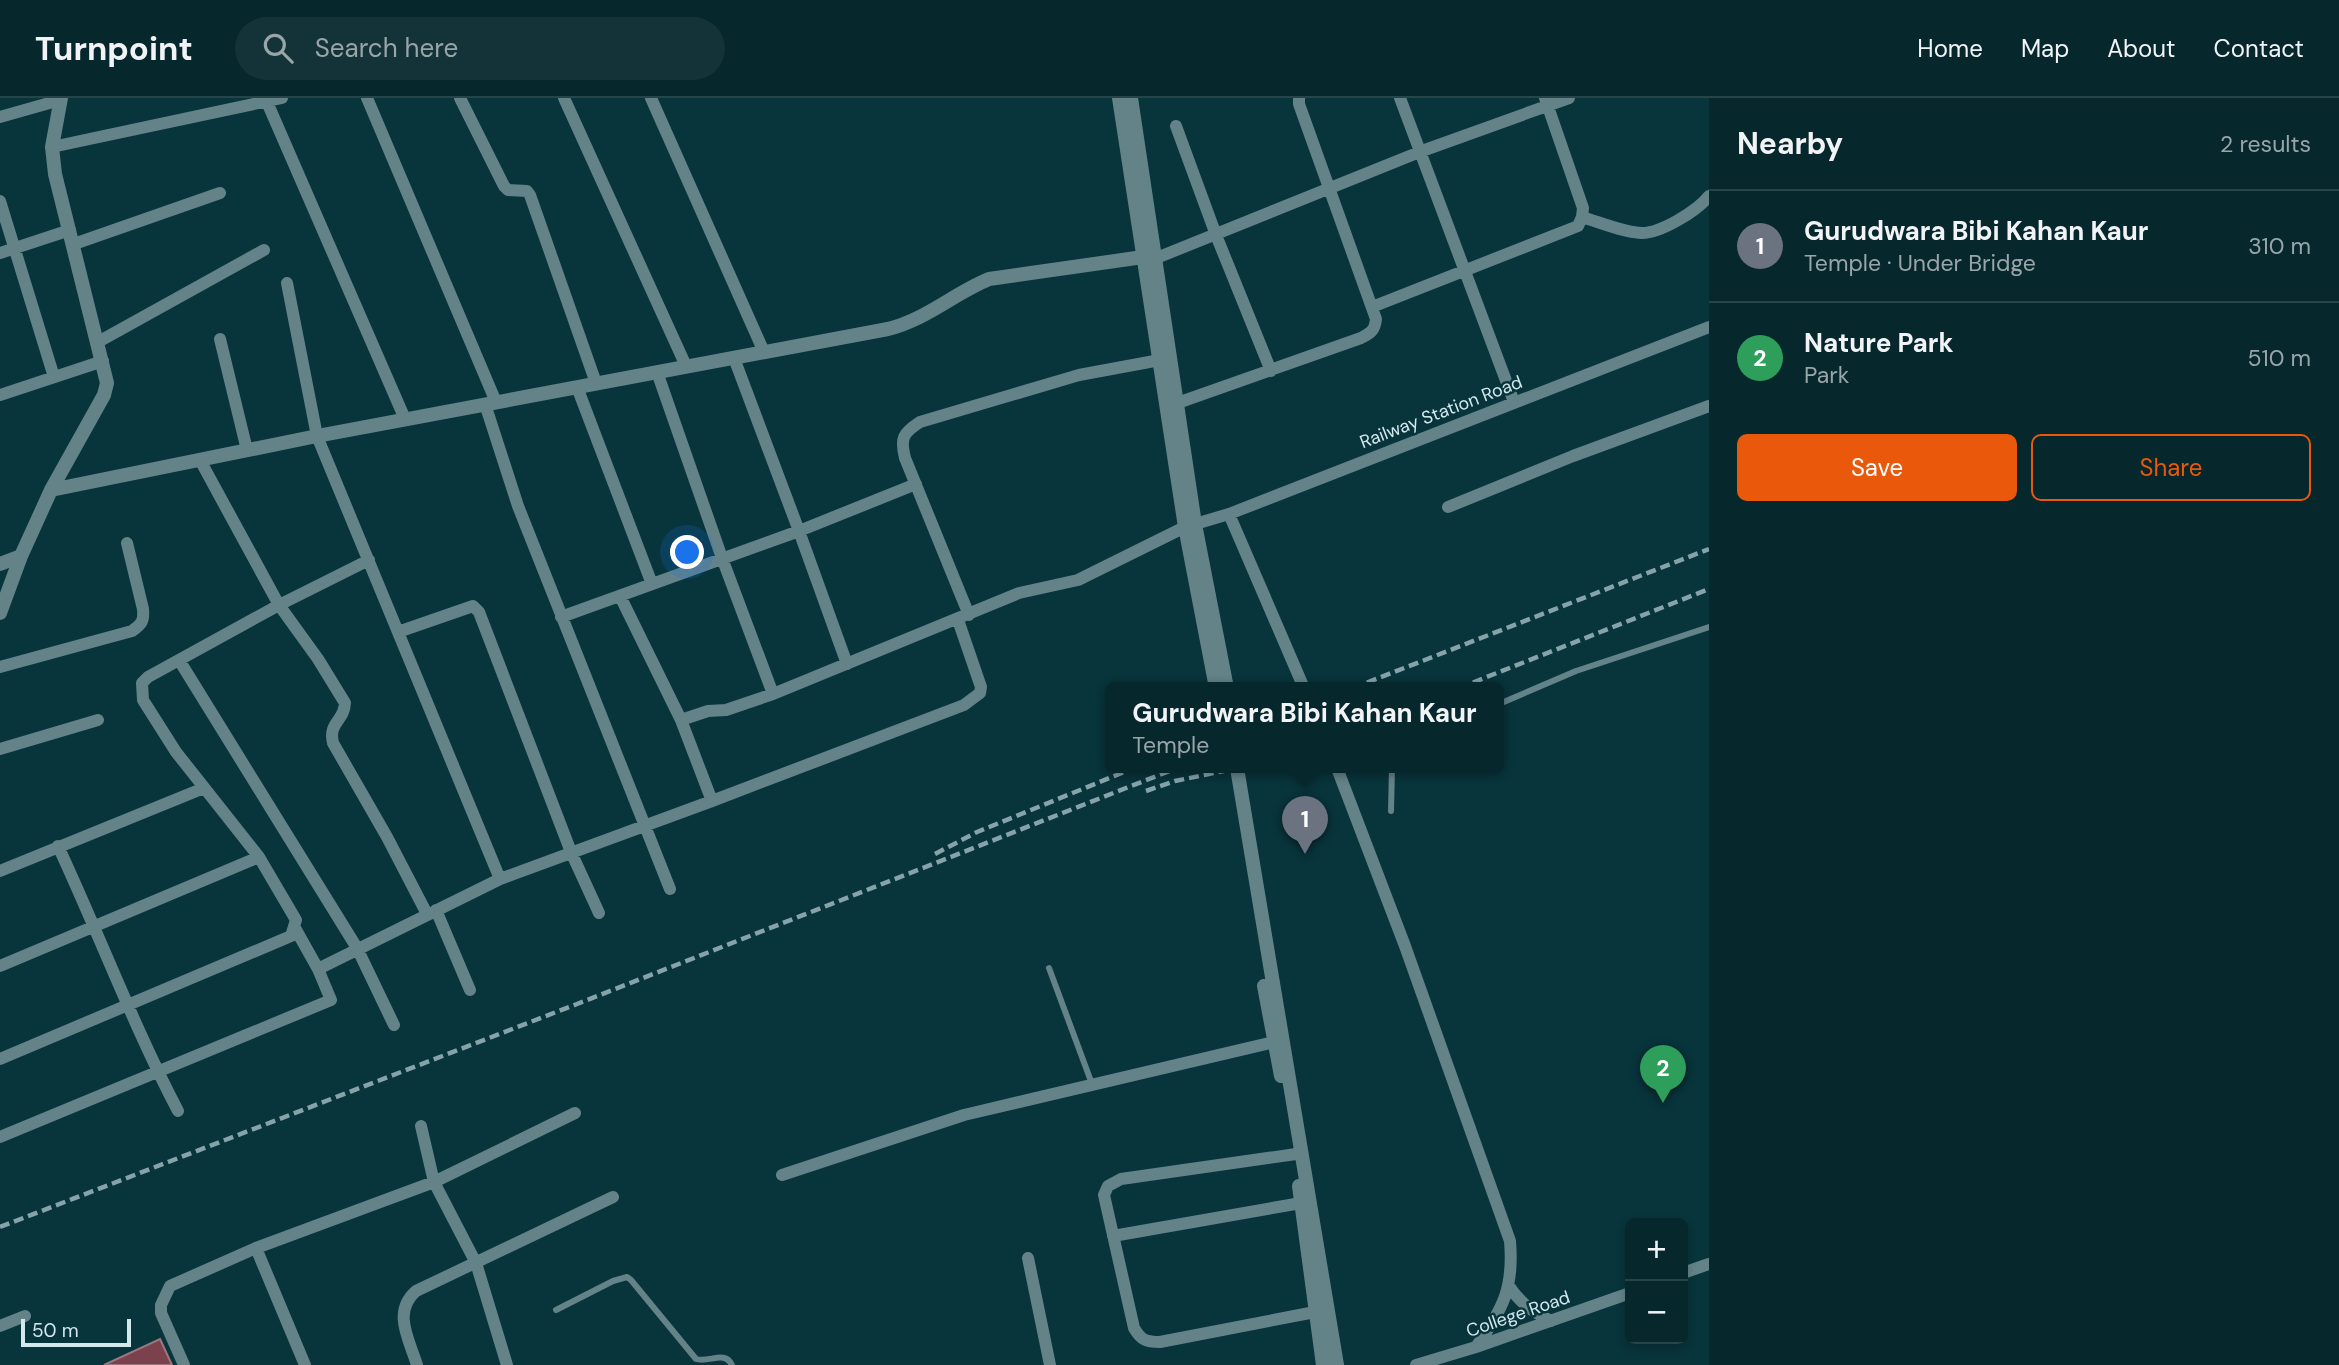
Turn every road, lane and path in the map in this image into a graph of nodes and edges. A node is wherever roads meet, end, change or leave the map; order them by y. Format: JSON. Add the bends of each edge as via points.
{"nodes":[{"id":1,"x":282,"y":98,"type":"edge"},
{"id":2,"x":367,"y":98,"type":"edge"},
{"id":3,"x":460,"y":98,"type":"edge"},
{"id":4,"x":564,"y":98,"type":"edge"},
{"id":5,"x":651,"y":98,"type":"edge"},
{"id":6,"x":1119,"y":98,"type":"edge"},
{"id":7,"x":1131,"y":98,"type":"edge"},
{"id":8,"x":1299,"y":98,"type":"edge"},
{"id":9,"x":1400,"y":98,"type":"edge"},
{"id":10,"x":1569,"y":98,"type":"edge"},
{"id":11,"x":61,"y":99,"type":"edge"},
{"id":12,"x":267,"y":102,"type":"junction"},
{"id":13,"x":1547,"y":102,"type":"edge"},
{"id":14,"x":0,"y":117,"type":"edge"},
{"id":15,"x":1177,"y":126,"type":"dead end"},
{"id":16,"x":52,"y":147,"type":"junction"},
{"id":17,"x":1422,"y":151,"type":"junction"},
{"id":18,"x":1328,"y":187,"type":"junction"},
{"id":19,"x":220,"y":193,"type":"dead end"},
{"id":20,"x":1709,"y":196,"type":"edge"},
{"id":21,"x":0,"y":201,"type":"edge"},
{"id":22,"x":1583,"y":217,"type":"junction"},
{"id":23,"x":1216,"y":235,"type":"junction"},
{"id":24,"x":72,"y":237,"type":"junction"},
{"id":25,"x":14,"y":248,"type":"junction"},
{"id":26,"x":264,"y":250,"type":"dead end"},
{"id":27,"x":0,"y":253,"type":"edge"},
{"id":28,"x":1147,"y":260,"type":"junction"},
{"id":29,"x":1466,"y":270,"type":"junction"},
{"id":30,"x":287,"y":283,"type":"dead end"},
{"id":31,"x":1372,"y":307,"type":"junction"},
{"id":32,"x":1709,"y":327,"type":"edge"},
{"id":33,"x":220,"y":339,"type":"dead end"},
{"id":34,"x":98,"y":342,"type":"junction"},
{"id":35,"x":764,"y":352,"type":"junction"},
{"id":36,"x":734,"y":358,"type":"junction"},
{"id":37,"x":1160,"y":360,"type":"junction"},
{"id":38,"x":103,"y":361,"type":"junction"},
{"id":39,"x":686,"y":366,"type":"junction"},
{"id":40,"x":1271,"y":371,"type":"junction"},
{"id":41,"x":657,"y":372,"type":"junction"},
{"id":42,"x":54,"y":377,"type":"junction"},
{"id":43,"x":596,"y":383,"type":"junction"},
{"id":44,"x":577,"y":387,"type":"junction"},
{"id":45,"x":0,"y":395,"type":"edge"},
{"id":46,"x":1514,"y":402,"type":"junction"},
{"id":47,"x":491,"y":403,"type":"junction"},
{"id":48,"x":1171,"y":405,"type":"junction"},
{"id":49,"x":1709,"y":406,"type":"edge"},
{"id":50,"x":405,"y":419,"type":"junction"},
{"id":51,"x":317,"y":436,"type":"junction"},
{"id":52,"x":247,"y":450,"type":"junction"},
{"id":53,"x":200,"y":460,"type":"junction"},
{"id":54,"x":916,"y":484,"type":"junction"},
{"id":55,"x":51,"y":490,"type":"junction"},
{"id":56,"x":1448,"y":507,"type":"dead end"},
{"id":57,"x":1229,"y":514,"type":"junction"},
{"id":58,"x":1190,"y":525,"type":"junction"},
{"id":59,"x":799,"y":531,"type":"junction"},
{"id":60,"x":127,"y":543,"type":"dead end"},
{"id":61,"x":21,"y":556,"type":"junction"},
{"id":62,"x":722,"y":558,"type":"junction"},
{"id":63,"x":369,"y":560,"type":"junction"},
{"id":64,"x":0,"y":564,"type":"edge"},
{"id":65,"x":652,"y":584,"type":"junction"},
{"id":66,"x":620,"y":596,"type":"junction"},
{"id":67,"x":279,"y":606,"type":"junction"},
{"id":68,"x":0,"y":612,"type":"edge"},
{"id":69,"x":561,"y":617,"type":"junction"},
{"id":70,"x":963,"y":618,"type":"junction"},
{"id":71,"x":1709,"y":627,"type":"edge"},
{"id":72,"x":398,"y":632,"type":"junction"},
{"id":73,"x":179,"y":660,"type":"junction"},
{"id":74,"x":847,"y":664,"type":"junction"},
{"id":75,"x":0,"y":667,"type":"edge"},
{"id":76,"x":1215,"y":682,"type":"edge"},
{"id":77,"x":1226,"y":682,"type":"edge"},
{"id":78,"x":1301,"y":682,"type":"edge"},
{"id":79,"x":773,"y":694,"type":"junction"},
{"id":80,"x":1504,"y":702,"type":"edge"},
{"id":81,"x":98,"y":720,"type":"dead end"},
{"id":82,"x":681,"y":720,"type":"junction"},
{"id":83,"x":0,"y":749,"type":"edge"},
{"id":84,"x":1230,"y":773,"type":"edge"},
{"id":85,"x":1238,"y":773,"type":"edge"},
{"id":86,"x":1339,"y":773,"type":"edge"},
{"id":87,"x":1392,"y":773,"type":"edge"},
{"id":88,"x":204,"y":788,"type":"junction"},
{"id":89,"x":712,"y":801,"type":"junction"},
{"id":90,"x":1391,"y":811,"type":"dead end"},
{"id":91,"x":643,"y":826,"type":"junction"},
{"id":92,"x":58,"y":846,"type":"junction"},
{"id":93,"x":571,"y":852,"type":"junction"},
{"id":94,"x":259,"y":858,"type":"junction"},
{"id":95,"x":0,"y":871,"type":"edge"},
{"id":96,"x":500,"y":879,"type":"junction"},
{"id":97,"x":670,"y":890,"type":"dead end"},
{"id":98,"x":431,"y":912,"type":"junction"},
{"id":99,"x":600,"y":913,"type":"dead end"},
{"id":100,"x":96,"y":927,"type":"junction"},
{"id":101,"x":295,"y":928,"type":"junction"},
{"id":102,"x":357,"y":948,"type":"junction"},
{"id":103,"x":0,"y":966,"type":"edge"},
{"id":104,"x":1049,"y":968,"type":"dead end"},
{"id":105,"x":318,"y":969,"type":"junction"},
{"id":106,"x":470,"y":990,"type":"dead end"},
{"id":107,"x":128,"y":1004,"type":"junction"},
{"id":108,"x":394,"y":1025,"type":"dead end"},
{"id":109,"x":1274,"y":1042,"type":"junction"},
{"id":110,"x":0,"y":1059,"type":"edge"},
{"id":111,"x":158,"y":1072,"type":"junction"},
{"id":112,"x":1093,"y":1084,"type":"junction"},
{"id":113,"x":178,"y":1111,"type":"dead end"},
{"id":114,"x":575,"y":1113,"type":"dead end"},
{"id":115,"x":421,"y":1126,"type":"dead end"},
{"id":116,"x":1,"y":1135,"type":"edge"},
{"id":117,"x":1296,"y":1154,"type":"junction"},
{"id":118,"x":782,"y":1175,"type":"dead end"},
{"id":119,"x":435,"y":1182,"type":"junction"},
{"id":120,"x":613,"y":1197,"type":"dead end"},
{"id":121,"x":1301,"y":1203,"type":"junction"},
{"id":122,"x":1114,"y":1236,"type":"junction"},
{"id":123,"x":256,"y":1248,"type":"junction"},
{"id":124,"x":1028,"y":1258,"type":"dead end"},
{"id":125,"x":476,"y":1263,"type":"junction"},
{"id":126,"x":1709,"y":1264,"type":"edge"},
{"id":127,"x":1688,"y":1271,"type":"edge"},
{"id":128,"x":1509,"y":1286,"type":"junction"},
{"id":129,"x":1625,"y":1295,"type":"edge"},
{"id":130,"x":556,"y":1310,"type":"dead end"},
{"id":131,"x":1315,"y":1312,"type":"junction"},
{"id":132,"x":25,"y":1316,"type":"dead end"},
{"id":133,"x":1551,"y":1321,"type":"junction"},
{"id":134,"x":0,"y":1326,"type":"edge"},
{"id":135,"x":1476,"y":1347,"type":"junction"},
{"id":136,"x":184,"y":1365,"type":"edge"},
{"id":137,"x":304,"y":1365,"type":"edge"},
{"id":138,"x":416,"y":1365,"type":"edge"},
{"id":139,"x":507,"y":1365,"type":"edge"},
{"id":140,"x":732,"y":1365,"type":"edge"},
{"id":141,"x":1050,"y":1365,"type":"edge"},
{"id":142,"x":1323,"y":1365,"type":"edge"},
{"id":143,"x":1337,"y":1365,"type":"edge"},
{"id":144,"x":1416,"y":1365,"type":"edge"}],
"edges":[{"from":1,"to":12,"type":"street"},
{"from":2,"to":47,"type":"street"},
{"from":3,"to":43,"type":"street","via":[[504,186],[530,195]]},
{"from":4,"to":39,"type":"street"},
{"from":5,"to":35,"type":"street"},
{"from":6,"to":28,"type":"street"},
{"from":7,"to":28,"type":"street"},
{"from":8,"to":18,"type":"street"},
{"from":9,"to":17,"type":"street"},
{"from":10,"to":13,"type":"street"},
{"from":11,"to":14,"type":"street"},
{"from":11,"to":16,"type":"street"},
{"from":12,"to":16,"type":"street"},
{"from":12,"to":50,"type":"street"},
{"from":13,"to":17,"type":"street"},
{"from":13,"to":22,"type":"street"},
{"from":15,"to":23,"type":"street"},
{"from":16,"to":24,"type":"street"},
{"from":17,"to":18,"type":"street"},
{"from":17,"to":29,"type":"street"},
{"from":18,"to":23,"type":"street"},
{"from":18,"to":31,"type":"street"},
{"from":19,"to":24,"type":"street"},
{"from":20,"to":22,"type":"street","via":[[1695,210],[1643,233]]},
{"from":21,"to":25,"type":"street"},
{"from":22,"to":29,"type":"street","via":[[1569,231]]},
{"from":23,"to":28,"type":"street"},
{"from":23,"to":40,"type":"street"},
{"from":24,"to":25,"type":"street"},
{"from":24,"to":34,"type":"street"},
{"from":25,"to":27,"type":"street"},
{"from":25,"to":42,"type":"street"},
{"from":26,"to":34,"type":"street"},
{"from":28,"to":35,"type":"street","via":[[989,279],[909,324]]},
{"from":28,"to":37,"type":"street"},
{"from":28,"to":48,"type":"street"},
{"from":29,"to":31,"type":"street"},
{"from":29,"to":46,"type":"street"},
{"from":30,"to":51,"type":"street"},
{"from":31,"to":40,"type":"street","via":[[1376,319],[1369,334]]},
{"from":32,"to":46,"type":"street","name":"Railway Station Road"},
{"from":33,"to":52,"type":"street"},
{"from":34,"to":38,"type":"street"},
{"from":35,"to":36,"type":"street"},
{"from":36,"to":39,"type":"street"},
{"from":36,"to":59,"type":"street"},
{"from":37,"to":48,"type":"street"},
{"from":37,"to":54,"type":"street","via":[[1079,375],[920,422],[908,430],[901,445]]},
{"from":38,"to":42,"type":"street"},
{"from":38,"to":55,"type":"street","via":[[104,395]]},
{"from":39,"to":41,"type":"street"},
{"from":40,"to":48,"type":"street"},
{"from":41,"to":43,"type":"street"},
{"from":41,"to":62,"type":"street"},
{"from":42,"to":45,"type":"street"},
{"from":43,"to":44,"type":"street"},
{"from":44,"to":47,"type":"street"},
{"from":44,"to":65,"type":"street"},
{"from":46,"to":57,"type":"street","name":"Railway Station Road"},
{"from":47,"to":50,"type":"street"},
{"from":47,"to":69,"type":"street","via":[[518,506]]},
{"from":48,"to":58,"type":"street"},
{"from":49,"to":56,"type":"street"},
{"from":50,"to":51,"type":"street"},
{"from":51,"to":52,"type":"street"},
{"from":51,"to":63,"type":"street"},
{"from":52,"to":53,"type":"street"},
{"from":53,"to":55,"type":"street"},
{"from":53,"to":67,"type":"street"},
{"from":54,"to":59,"type":"street"},
{"from":54,"to":70,"type":"street"},
{"from":55,"to":61,"type":"street"},
{"from":57,"to":58,"type":"street","name":"Railway Station Road"},
{"from":57,"to":78,"type":"street"},
{"from":58,"to":70,"type":"street","name":"Railway Station Road","via":[[1094,574],[1019,593]]},
{"from":58,"to":76,"type":"street"},
{"from":58,"to":77,"type":"street"},
{"from":59,"to":62,"type":"street"},
{"from":59,"to":74,"type":"street"},
{"from":60,"to":75,"type":"street","via":[[144,609],[141,625]]},
{"from":61,"to":64,"type":"street"},
{"from":61,"to":68,"type":"street"},
{"from":62,"to":65,"type":"street"},
{"from":62,"to":79,"type":"street"},
{"from":63,"to":67,"type":"street"},
{"from":63,"to":72,"type":"street"},
{"from":65,"to":66,"type":"street"},
{"from":66,"to":69,"type":"street"},
{"from":66,"to":82,"type":"street"},
{"from":67,"to":73,"type":"street"},
{"from":67,"to":98,"type":"street","via":[[345,703],[342,717],[332,726],[333,743]]},
{"from":69,"to":91,"type":"street"},
{"from":70,"to":74,"type":"street","name":"Railway Station Road"},
{"from":70,"to":89,"type":"street","via":[[981,687],[974,700]]},
{"from":71,"to":80,"type":"lane","via":[[1576,671]]},
{"from":72,"to":93,"type":"street","via":[[468,607],[477,608]]},
{"from":72,"to":96,"type":"street"},
{"from":73,"to":88,"type":"street","via":[[142,683],[143,699]]},
{"from":73,"to":102,"type":"street"},
{"from":74,"to":79,"type":"street","name":"Railway Station Road"},
{"from":79,"to":82,"type":"street","name":"Railway Station Road"},
{"from":81,"to":83,"type":"street"},
{"from":82,"to":89,"type":"street"},
{"from":84,"to":109,"type":"street"},
{"from":85,"to":143,"type":"street"},
{"from":86,"to":128,"type":"street","via":[[1504,1219],[1510,1241]]},
{"from":87,"to":90,"type":"lane"},
{"from":88,"to":92,"type":"street"},
{"from":88,"to":94,"type":"street"},
{"from":89,"to":91,"type":"street"},
{"from":91,"to":93,"type":"street"},
{"from":91,"to":97,"type":"street"},
{"from":92,"to":95,"type":"street"},
{"from":92,"to":100,"type":"street"},
{"from":93,"to":96,"type":"street"},
{"from":93,"to":99,"type":"street"},
{"from":94,"to":100,"type":"street"},
{"from":94,"to":101,"type":"street","via":[[296,920]]},
{"from":96,"to":98,"type":"street"},
{"from":98,"to":102,"type":"street"},
{"from":98,"to":106,"type":"street"},
{"from":100,"to":103,"type":"street"},
{"from":100,"to":107,"type":"street"},
{"from":101,"to":105,"type":"street"},
{"from":101,"to":107,"type":"street","via":[[290,936]]},
{"from":102,"to":105,"type":"street"},
{"from":102,"to":108,"type":"street"},
{"from":104,"to":112,"type":"lane"},
{"from":105,"to":111,"type":"street","via":[[331,1000]]},
{"from":107,"to":110,"type":"street"},
{"from":107,"to":111,"type":"street"},
{"from":109,"to":112,"type":"street"},
{"from":109,"to":117,"type":"street"},
{"from":111,"to":113,"type":"street"},
{"from":111,"to":116,"type":"street"},
{"from":112,"to":118,"type":"street","via":[[964,1115]]},
{"from":114,"to":119,"type":"street"},
{"from":115,"to":119,"type":"street"},
{"from":117,"to":121,"type":"street"},
{"from":117,"to":122,"type":"street","via":[[1121,1179],[1108,1186],[1104,1195]]},
{"from":119,"to":123,"type":"street"},
{"from":119,"to":125,"type":"street"},
{"from":120,"to":125,"type":"street"},
{"from":121,"to":122,"type":"street"},
{"from":121,"to":131,"type":"street"},
{"from":122,"to":131,"type":"street","via":[[1134,1328],[1148,1342]]},
{"from":123,"to":136,"type":"street","via":[[170,1286],[161,1313]]},
{"from":123,"to":137,"type":"street"},
{"from":124,"to":141,"type":"street"},
{"from":125,"to":138,"type":"street","via":[[407,1299],[403,1320]]},
{"from":125,"to":139,"type":"street"},
{"from":126,"to":127,"type":"street"},
{"from":128,"to":133,"type":"street","via":[[1521,1303]]},
{"from":128,"to":135,"type":"street"},
{"from":129,"to":133,"type":"street","name":"College Road"},
{"from":130,"to":140,"type":"lane","via":[[627,1277],[696,1359],[725,1357]]},
{"from":131,"to":142,"type":"street"},
{"from":132,"to":134,"type":"street"},
{"from":133,"to":135,"type":"street","name":"College Road"},
{"from":135,"to":144,"type":"street","name":"College Road"}]}
